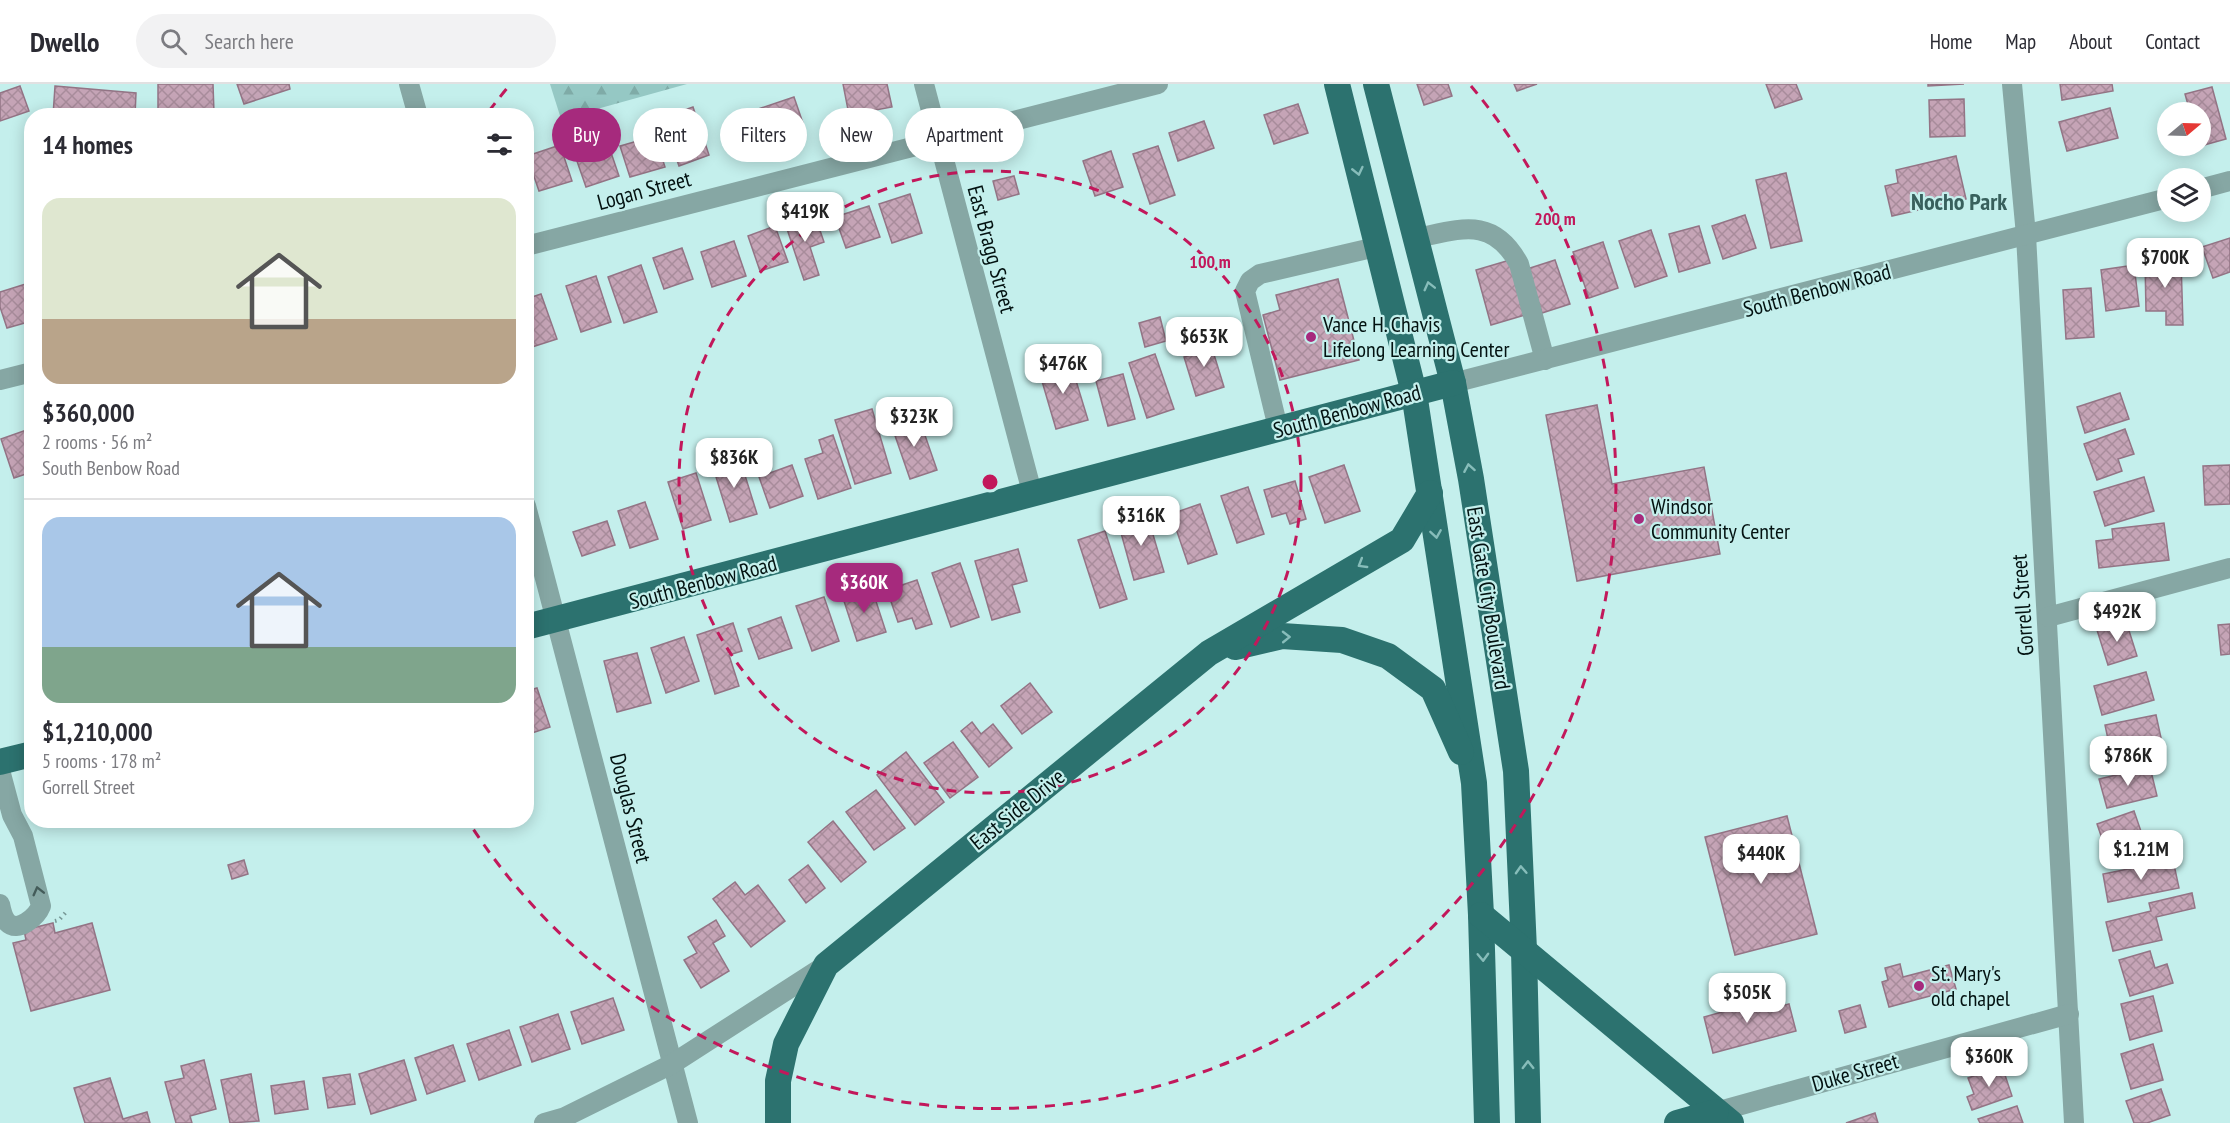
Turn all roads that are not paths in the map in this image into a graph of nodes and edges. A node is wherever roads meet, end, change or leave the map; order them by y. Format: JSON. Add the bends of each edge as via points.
{"nodes":[{"id":1,"x":409,"y":84,"type":"edge"},
{"id":2,"x":924,"y":84,"type":"edge"},
{"id":3,"x":1158,"y":84,"type":"edge"},
{"id":4,"x":1337,"y":84,"type":"edge"},
{"id":5,"x":1376,"y":84,"type":"edge"},
{"id":6,"x":2012,"y":84,"type":"edge"},
{"id":7,"x":416,"y":108,"type":"edge"},
{"id":8,"x":930,"y":108,"type":"edge"},
{"id":9,"x":1024,"y":118,"type":"edge"},
{"id":10,"x":905,"y":148,"type":"edge"},
{"id":11,"x":944,"y":162,"type":"edge"},
{"id":12,"x":2230,"y":181,"type":"edge"},
{"id":13,"x":2211,"y":186,"type":"edge"},
{"id":14,"x":2157,"y":201,"type":"edge"},
{"id":15,"x":2026,"y":236,"type":"junction"},
{"id":16,"x":1417,"y":238,"type":"junction"},
{"id":17,"x":534,"y":244,"type":"edge"},
{"id":18,"x":1376,"y":247,"type":"junction"},
{"id":19,"x":1545,"y":360,"type":"junction"},
{"id":20,"x":24,"y":374,"type":"edge"},
{"id":21,"x":0,"y":380,"type":"edge"},
{"id":22,"x":1453,"y":383,"type":"junction"},
{"id":23,"x":1414,"y":393,"type":"junction"},
{"id":24,"x":1278,"y":428,"type":"junction"},
{"id":25,"x":1430,"y":493,"type":"junction"},
{"id":26,"x":1033,"y":496,"type":"junction"},
{"id":27,"x":534,"y":534,"type":"edge"},
{"id":28,"x":2230,"y":568,"type":"edge"},
{"id":29,"x":2048,"y":617,"type":"junction"},
{"id":30,"x":558,"y":620,"type":"junction"},
{"id":31,"x":534,"y":625,"type":"edge"},
{"id":32,"x":1209,"y":653,"type":"junction"},
{"id":33,"x":24,"y":756,"type":"edge"},
{"id":34,"x":0,"y":762,"type":"edge"},
{"id":35,"x":0,"y":770,"type":"edge"},
{"id":36,"x":1474,"y":783,"type":"junction"},
{"id":37,"x":6,"y":816,"type":"edge"},
{"id":38,"x":0,"y":904,"type":"edge"},
{"id":39,"x":1481,"y":915,"type":"junction"},
{"id":40,"x":1524,"y":950,"type":"junction"},
{"id":41,"x":826,"y":965,"type":"junction"},
{"id":42,"x":2068,"y":1014,"type":"junction"},
{"id":43,"x":672,"y":1064,"type":"junction"},
{"id":44,"x":1724,"y":1118,"type":"edge"},
{"id":45,"x":544,"y":1123,"type":"edge"},
{"id":46,"x":688,"y":1123,"type":"edge"},
{"id":47,"x":778,"y":1123,"type":"edge"},
{"id":48,"x":1487,"y":1123,"type":"edge"},
{"id":49,"x":1528,"y":1123,"type":"edge"},
{"id":50,"x":1677,"y":1123,"type":"edge"},
{"id":51,"x":2074,"y":1123,"type":"edge"}],
"edges":[{"from":1,"to":7,"type":"street"},
{"from":2,"to":8,"type":"street","name":"East Bragg Street"},
{"from":3,"to":9,"type":"street","name":"Logan Street"},
{"from":4,"to":18,"type":"main road","name":"East Gate City Boulevard","one_way":true},
{"from":5,"to":16,"type":"main road","name":"East Gate City Boulevard"},
{"from":6,"to":15,"type":"street","name":"Gorrell Street"},
{"from":10,"to":17,"type":"street","name":"Logan Street"},
{"from":11,"to":26,"type":"street","name":"East Bragg Street"},
{"from":12,"to":13,"type":"street"},
{"from":14,"to":15,"type":"street","name":"South Benbow Road"},
{"from":15,"to":19,"type":"street","name":"South Benbow Road"},
{"from":15,"to":29,"type":"street","name":"Gorrell Street","via":[[2037,482]]},
{"from":16,"to":19,"type":"street","via":[[1463,229],[1483,230],[1512,250]]},
{"from":22,"to":16,"type":"main road","name":"East Gate City Boulevard","one_way":true},
{"from":18,"to":23,"type":"main road","name":"East Gate City Boulevard"},
{"from":18,"to":24,"type":"street","via":[[1260,274],[1250,281],[1246,299]]},
{"from":19,"to":22,"type":"street","name":"South Benbow Road"},
{"from":20,"to":21,"type":"street"},
{"from":22,"to":23,"type":"main road","name":"South Benbow Road"},
{"from":40,"to":22,"type":"main road","name":"East Gate City Boulevard","one_way":true,"via":[[1516,771]]},
{"from":23,"to":24,"type":"main road","name":"South Benbow Road"},
{"from":23,"to":25,"type":"main road","name":"East Gate City Boulevard"},
{"from":24,"to":26,"type":"main road","name":"South Benbow Road"},
{"from":25,"to":32,"type":"main road","name":"East Side Drive","one_way":true,"via":[[1402,540]]},
{"from":25,"to":36,"type":"main road","name":"East Gate City Boulevard","one_way":true},
{"from":26,"to":30,"type":"main road","name":"South Benbow Road"},
{"from":27,"to":30,"type":"street","name":"Douglas Street"},
{"from":28,"to":29,"type":"street"},
{"from":29,"to":42,"type":"street","name":"Gorrell Street"},
{"from":30,"to":31,"type":"main road","name":"South Benbow Road"},
{"from":30,"to":43,"type":"street","name":"Douglas Street"},
{"from":32,"to":36,"type":"main road","one_way":true,"via":[[1282,636],[1342,640],[1388,656],[1433,689]]},
{"from":32,"to":41,"type":"main road","name":"East Side Drive"},
{"from":33,"to":34,"type":"main road"},
{"from":35,"to":37,"type":"street"},
{"from":36,"to":39,"type":"main road","name":"East Gate City Boulevard"},
{"from":38,"to":37,"type":"street","one_way":true,"via":[[10,925],[30,921],[41,906],[23,837]]},
{"from":39,"to":40,"type":"main road"},
{"from":39,"to":48,"type":"main road","name":"East Gate City Boulevard","one_way":true},
{"from":40,"to":44,"type":"main road"},
{"from":49,"to":40,"type":"main road","name":"East Gate City Boulevard","one_way":true},
{"from":41,"to":43,"type":"street","name":"East Side Drive"},
{"from":41,"to":47,"type":"main road","name":"East Side Drive","via":[[786,1044],[778,1081]]},
{"from":42,"to":44,"type":"street","name":"Duke Street"},
{"from":42,"to":51,"type":"street","name":"Gorrell Street"},
{"from":43,"to":45,"type":"street","name":"East Side Drive","via":[[565,1117]]},
{"from":43,"to":46,"type":"street","name":"Douglas Street"},
{"from":44,"to":50,"type":"main road","name":"Duke Street"}]}
